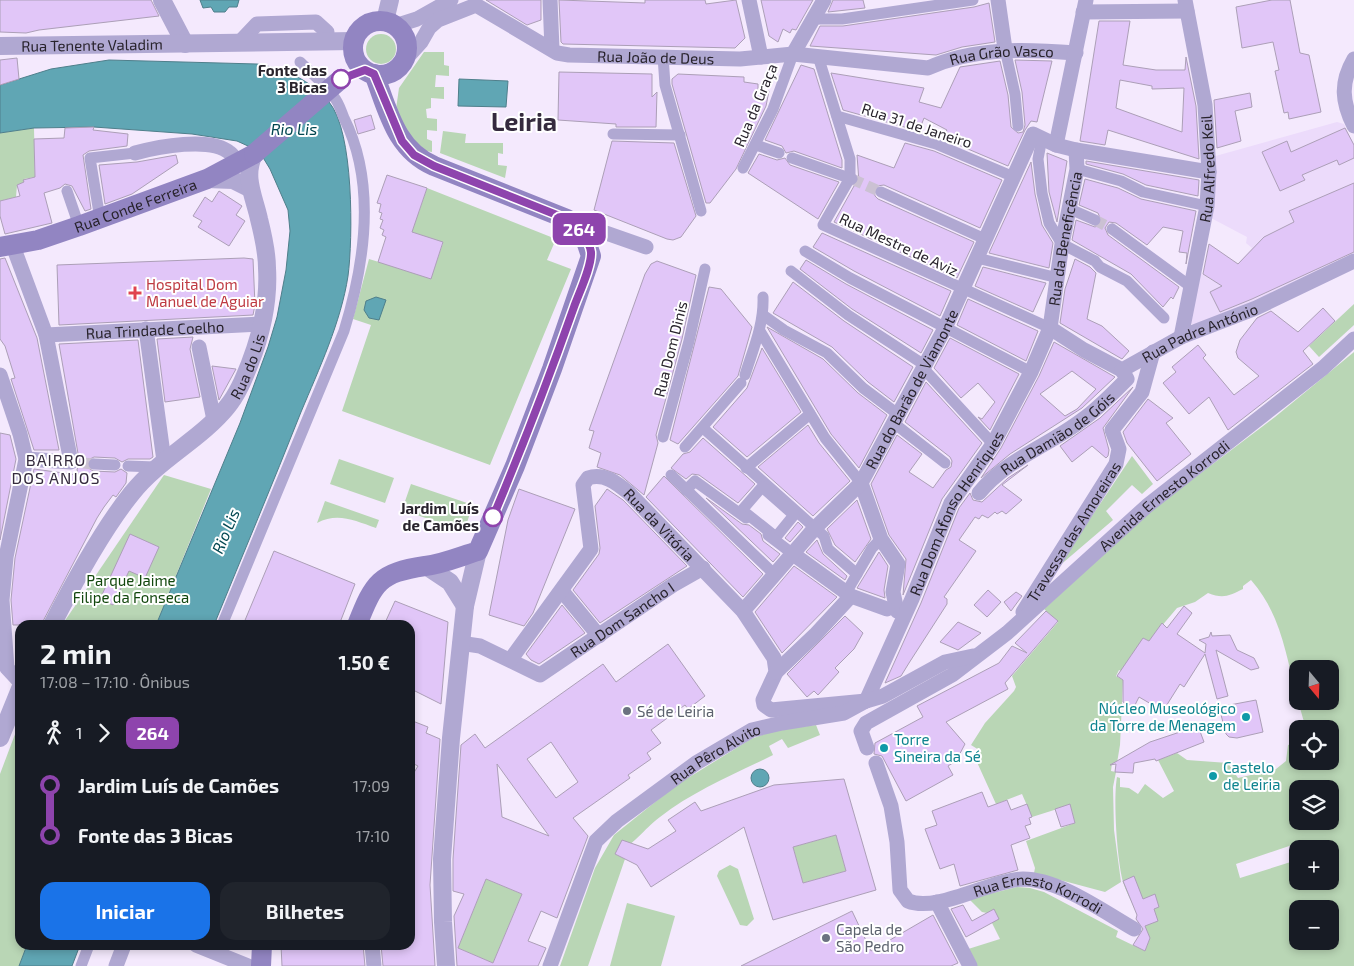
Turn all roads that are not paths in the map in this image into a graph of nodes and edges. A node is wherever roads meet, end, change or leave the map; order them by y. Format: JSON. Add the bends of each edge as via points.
{"nodes":[{"id":1,"x":162,"y":0,"type":"edge"},
{"id":2,"x":390,"y":0,"type":"edge"},
{"id":3,"x":451,"y":0,"type":"edge"},
{"id":4,"x":550,"y":0,"type":"edge"},
{"id":5,"x":749,"y":0,"type":"edge"},
{"id":6,"x":824,"y":0,"type":"edge"},
{"id":7,"x":973,"y":0,"type":"edge"},
{"id":8,"x":998,"y":0,"type":"edge"},
{"id":9,"x":476,"y":3,"type":"edge"},
{"id":10,"x":1186,"y":5,"type":"edge"},
{"id":11,"x":1084,"y":6,"type":"edge"},
{"id":12,"x":813,"y":20,"type":"junction"},
{"id":13,"x":390,"y":24,"type":"junction"},
{"id":14,"x":327,"y":32,"type":"dead end"},
{"id":15,"x":354,"y":40,"type":"junction"},
{"id":16,"x":240,"y":42,"type":"junction"},
{"id":17,"x":186,"y":44,"type":"junction"},
{"id":18,"x":0,"y":46,"type":"edge"},
{"id":19,"x":552,"y":49,"type":"junction"},
{"id":20,"x":1005,"y":49,"type":"junction"},
{"id":21,"x":1076,"y":53,"type":"junction"},
{"id":22,"x":793,"y":54,"type":"junction"},
{"id":23,"x":663,"y":56,"type":"junction"},
{"id":24,"x":818,"y":56,"type":"junction"},
{"id":25,"x":761,"y":57,"type":"junction"},
{"id":26,"x":1354,"y":59,"type":"edge"},
{"id":27,"x":300,"y":62,"type":"dead end"},
{"id":28,"x":398,"y":66,"type":"junction"},
{"id":29,"x":928,"y":68,"type":"joint"},
{"id":30,"x":370,"y":72,"type":"junction"},
{"id":31,"x":390,"y":114,"type":"junction"},
{"id":32,"x":837,"y":116,"type":"junction"},
{"id":33,"x":1018,"y":126,"type":"dead end"},
{"id":34,"x":1354,"y":126,"type":"edge"},
{"id":35,"x":613,"y":134,"type":"dead end"},
{"id":36,"x":680,"y":135,"type":"junction"},
{"id":37,"x":1038,"y":136,"type":"junction"},
{"id":38,"x":756,"y":145,"type":"junction"},
{"id":39,"x":1056,"y":145,"type":"junction"},
{"id":40,"x":1076,"y":150,"type":"junction"},
{"id":41,"x":135,"y":153,"type":"joint"},
{"id":42,"x":780,"y":153,"type":"dead end"},
{"id":43,"x":245,"y":158,"type":"junction"},
{"id":44,"x":792,"y":158,"type":"dead end"},
{"id":45,"x":743,"y":168,"type":"dead end"},
{"id":46,"x":1077,"y":169,"type":"junction"},
{"id":47,"x":1209,"y":172,"type":"junction"},
{"id":48,"x":1014,"y":177,"type":"junction"},
{"id":49,"x":207,"y":179,"type":"junction"},
{"id":50,"x":851,"y":179,"type":"junction"},
{"id":51,"x":249,"y":188,"type":"junction"},
{"id":52,"x":67,"y":191,"type":"dead end"},
{"id":53,"x":881,"y":192,"type":"tunnel mouth"},
{"id":54,"x":1207,"y":206,"type":"junction"},
{"id":55,"x":1070,"y":209,"type":"junction"},
{"id":56,"x":701,"y":211,"type":"dead end"},
{"id":57,"x":100,"y":219,"type":"junction"},
{"id":58,"x":1095,"y":220,"type":"tunnel mouth"},
{"id":59,"x":79,"y":226,"type":"junction"},
{"id":60,"x":1112,"y":229,"type":"tunnel mouth"},
{"id":61,"x":585,"y":238,"type":"junction"},
{"id":62,"x":986,"y":239,"type":"junction"},
{"id":63,"x":1062,"y":244,"type":"junction"},
{"id":64,"x":646,"y":246,"type":"dead end"},
{"id":65,"x":7,"y":247,"type":"edge"},
{"id":66,"x":805,"y":251,"type":"dead end"},
{"id":67,"x":977,"y":258,"type":"junction"},
{"id":68,"x":1354,"y":261,"type":"edge"},
{"id":69,"x":705,"y":269,"type":"dead end"},
{"id":70,"x":791,"y":271,"type":"dead end"},
{"id":71,"x":1058,"y":278,"type":"junction"},
{"id":72,"x":1190,"y":286,"type":"junction"},
{"id":73,"x":963,"y":290,"type":"junction"},
{"id":74,"x":763,"y":297,"type":"dead end"},
{"id":75,"x":763,"y":315,"type":"junction"},
{"id":76,"x":1164,"y":318,"type":"dead end"},
{"id":77,"x":263,"y":324,"type":"junction"},
{"id":78,"x":945,"y":328,"type":"junction"},
{"id":79,"x":1050,"y":328,"type":"junction"},
{"id":80,"x":146,"y":329,"type":"junction"},
{"id":81,"x":760,"y":331,"type":"junction"},
{"id":82,"x":46,"y":335,"type":"junction"},
{"id":83,"x":1181,"y":337,"type":"junction"},
{"id":84,"x":1354,"y":339,"type":"edge"},
{"id":85,"x":199,"y":347,"type":"dead end"},
{"id":86,"x":1154,"y":352,"type":"junction"},
{"id":87,"x":925,"y":367,"type":"junction"},
{"id":88,"x":1122,"y":370,"type":"junction"},
{"id":89,"x":1031,"y":372,"type":"junction"},
{"id":90,"x":0,"y":375,"type":"edge"},
{"id":91,"x":810,"y":414,"type":"junction"},
{"id":92,"x":214,"y":420,"type":"junction"},
{"id":93,"x":897,"y":420,"type":"junction"},
{"id":94,"x":702,"y":428,"type":"junction"},
{"id":95,"x":663,"y":437,"type":"dead end"},
{"id":96,"x":993,"y":444,"type":"junction"},
{"id":97,"x":685,"y":447,"type":"dead end"},
{"id":98,"x":26,"y":459,"type":"junction"},
{"id":99,"x":83,"y":463,"type":"junction"},
{"id":100,"x":945,"y":463,"type":"dead end"},
{"id":101,"x":160,"y":464,"type":"junction"},
{"id":102,"x":115,"y":465,"type":"dead end"},
{"id":103,"x":128,"y":466,"type":"dead end"},
{"id":104,"x":746,"y":468,"type":"junction"},
{"id":105,"x":672,"y":475,"type":"dead end"},
{"id":106,"x":861,"y":483,"type":"junction"},
{"id":107,"x":686,"y":490,"type":"junction"},
{"id":108,"x":979,"y":493,"type":"dead end"},
{"id":109,"x":814,"y":530,"type":"junction"},
{"id":110,"x":776,"y":536,"type":"joint"},
{"id":111,"x":881,"y":539,"type":"junction"},
{"id":112,"x":478,"y":551,"type":"junction"},
{"id":113,"x":793,"y":554,"type":"junction"},
{"id":114,"x":426,"y":566,"type":"junction"},
{"id":115,"x":703,"y":568,"type":"junction"},
{"id":116,"x":774,"y":574,"type":"junction"},
{"id":117,"x":857,"y":574,"type":"junction"},
{"id":118,"x":562,"y":591,"type":"junction"},
{"id":119,"x":848,"y":594,"type":"junction"},
{"id":120,"x":465,"y":606,"type":"junction"},
{"id":121,"x":743,"y":611,"type":"junction"},
{"id":122,"x":55,"y":620,"type":"edge"},
{"id":123,"x":224,"y":620,"type":"edge"},
{"id":124,"x":359,"y":620,"type":"edge"},
{"id":125,"x":1013,"y":628,"type":"junction"},
{"id":126,"x":461,"y":634,"type":"junction"},
{"id":127,"x":599,"y":636,"type":"junction"},
{"id":128,"x":976,"y":656,"type":"junction"},
{"id":129,"x":511,"y":659,"type":"junction"},
{"id":130,"x":776,"y":672,"type":"junction"},
{"id":131,"x":15,"y":677,"type":"edge"},
{"id":132,"x":15,"y":701,"type":"edge"},
{"id":133,"x":866,"y":701,"type":"junction"},
{"id":134,"x":0,"y":738,"type":"edge"},
{"id":135,"x":867,"y":748,"type":"dead end"},
{"id":136,"x":876,"y":763,"type":"dead end"},
{"id":137,"x":937,"y":902,"type":"junction"},
{"id":138,"x":1134,"y":929,"type":"dead end"},
{"id":139,"x":88,"y":950,"type":"edge"},
{"id":140,"x":122,"y":950,"type":"edge"},
{"id":141,"x":208,"y":950,"type":"edge"},
{"id":142,"x":262,"y":950,"type":"edge"},
{"id":143,"x":372,"y":950,"type":"edge"},
{"id":144,"x":81,"y":966,"type":"edge"},
{"id":145,"x":116,"y":966,"type":"edge"},
{"id":146,"x":248,"y":966,"type":"edge"},
{"id":147,"x":261,"y":966,"type":"edge"},
{"id":148,"x":374,"y":966,"type":"edge"},
{"id":149,"x":446,"y":966,"type":"edge"},
{"id":150,"x":550,"y":966,"type":"edge"},
{"id":151,"x":970,"y":966,"type":"edge"}],
"edges":[{"from":1,"to":17,"type":"street"},
{"from":2,"to":13,"type":"street"},
{"from":3,"to":13,"type":"street","via":[[417,19]]},
{"from":4,"to":19,"type":"street"},
{"from":5,"to":25,"type":"street"},
{"from":6,"to":12,"type":"street"},
{"from":7,"to":12,"type":"street"},
{"from":8,"to":20,"type":"street"},
{"from":9,"to":19,"type":"street","name":"Rua João de Deus"},
{"from":9,"to":28,"type":"street","via":[[438,20]]},
{"from":10,"to":11,"type":"street"},
{"from":10,"to":47,"type":"street","name":"Rua Alfredo Keil","via":[[1205,105]]},
{"from":11,"to":21,"type":"street"},
{"from":12,"to":22,"type":"street"},
{"from":13,"to":15,"type":"main road","via":[[370,23]]},
{"from":13,"to":28,"type":"main road","via":[[401,31],[407,46]]},
{"from":14,"to":16,"type":"street","via":[[316,22],[257,24]]},
{"from":15,"to":16,"type":"street","name":"Rua Tenente Valadim"},
{"from":15,"to":30,"type":"main road","via":[[355,57]]},
{"from":16,"to":17,"type":"street","name":"Rua Tenente Valadim"},
{"from":17,"to":18,"type":"street","name":"Rua Tenente Valadim"},
{"from":19,"to":23,"type":"street","name":"Rua João de Deus","via":[[569,55]]},
{"from":20,"to":21,"type":"street","name":"Rua Grão Vasco"},
{"from":20,"to":29,"type":"street","name":"Rua Grão Vasco","via":[[946,60]]},
{"from":20,"to":33,"type":"street"},
{"from":21,"to":39,"type":"street"},
{"from":22,"to":24,"type":"street","name":"Rua João de Deus"},
{"from":22,"to":25,"type":"street","name":"Rua João de Deus"},
{"from":22,"to":38,"type":"street","name":"Rua da Graça"},
{"from":23,"to":25,"type":"street","name":"Rua João de Deus"},
{"from":23,"to":36,"type":"street","via":[[665,85]]},
{"from":24,"to":29,"type":"street","name":"Rua João de Deus"},
{"from":24,"to":32,"type":"street"},
{"from":26,"to":34,"type":"street","via":[[1343,86],[1344,101]]},
{"from":27,"to":123,"type":"street","via":[[335,98],[357,150],[364,198],[355,295],[344,330]]},
{"from":28,"to":30,"type":"main road","via":[[388,73]]},
{"from":28,"to":31,"type":"main road"},
{"from":30,"to":31,"type":"main road"},
{"from":30,"to":43,"type":"main road","name":"Rua Conde Ferreira","bridge":true,"via":[[341,79]]},
{"from":31,"to":61,"type":"main road","via":[[402,141],[421,160],[567,219]]},
{"from":32,"to":48,"type":"street","name":"Rua 31 de Janeiro","via":[[936,144]]},
{"from":32,"to":50,"type":"street","via":[[848,151]]},
{"from":35,"to":36,"type":"street"},
{"from":36,"to":56,"type":"street"},
{"from":37,"to":39,"type":"street"},
{"from":37,"to":48,"type":"street","name":"Rua do Barão de Viamonte"},
{"from":37,"to":63,"type":"street","via":[[1041,186],[1049,223]]},
{"from":38,"to":42,"type":"street"},
{"from":38,"to":45,"type":"street","name":"Rua da Graça"},
{"from":39,"to":40,"type":"street"},
{"from":40,"to":46,"type":"street","name":"Rua da Beneficência"},
{"from":40,"to":47,"type":"street"},
{"from":41,"to":43,"type":"street","via":[[194,144],[222,149]]},
{"from":41,"to":57,"type":"street","via":[[90,158]]},
{"from":43,"to":49,"type":"main road","name":"Rua Conde Ferreira"},
{"from":43,"to":51,"type":"street","name":"Rua do Lis","via":[[249,166]]},
{"from":44,"to":50,"type":"street"},
{"from":46,"to":54,"type":"street","via":[[1122,181],[1144,192]]},
{"from":46,"to":55,"type":"street","name":"Rua da Beneficência"},
{"from":47,"to":54,"type":"street","name":"Rua Alfredo Keil"},
{"from":48,"to":62,"type":"street","name":"Rua do Barão de Viamonte"},
{"from":49,"to":51,"type":"street","via":[[233,180]]},
{"from":49,"to":57,"type":"main road","name":"Rua Conde Ferreira"},
{"from":50,"to":73,"type":"street","name":"Rua Mestre de Aviz","via":[[823,225]]},
{"from":51,"to":77,"type":"street","name":"Rua do Lis","via":[[261,225],[267,267]]},
{"from":52,"to":59,"type":"street"},
{"from":53,"to":62,"type":"street"},
{"from":54,"to":72,"type":"street","name":"Rua Alfredo Keil"},
{"from":55,"to":58,"type":"street"},
{"from":55,"to":63,"type":"street","name":"Rua da Beneficência"},
{"from":57,"to":59,"type":"main road","name":"Rua Conde Ferreira"},
{"from":59,"to":65,"type":"main road","name":"Rua Conde Ferreira"},
{"from":60,"to":72,"type":"street"},
{"from":61,"to":64,"type":"street","via":[[606,233]]},
{"from":61,"to":112,"type":"main road","via":[[591,250],[588,266],[515,466]]},
{"from":62,"to":67,"type":"street","name":"Rua do Barão de Viamonte"},
{"from":63,"to":71,"type":"street","name":"Rua da Beneficência"},
{"from":63,"to":76,"type":"street","via":[[1127,281]]},
{"from":65,"to":82,"type":"street"},
{"from":66,"to":78,"type":"street"},
{"from":67,"to":71,"type":"street"},
{"from":67,"to":73,"type":"street","name":"Rua do Barão de Viamonte"},
{"from":68,"to":83,"type":"street","name":"Rua Padre António","via":[[1256,308]]},
{"from":69,"to":95,"type":"street","name":"Rua Dom Dinis"},
{"from":70,"to":87,"type":"street","via":[[848,315]]},
{"from":71,"to":79,"type":"street","name":"Rua da Beneficência"},
{"from":72,"to":83,"type":"street","name":"Rua Alfredo Keil"},
{"from":73,"to":78,"type":"street","name":"Rua do Barão de Viamonte"},
{"from":73,"to":79,"type":"street","name":"Rua Mestre de Aviz"},
{"from":74,"to":75,"type":"street"},
{"from":75,"to":81,"type":"street"},
{"from":75,"to":93,"type":"street","via":[[827,353]]},
{"from":77,"to":80,"type":"street","name":"Rua Trindade Coelho"},
{"from":77,"to":92,"type":"street","name":"Rua do Lis","via":[[239,389]]},
{"from":78,"to":87,"type":"street","name":"Rua do Barão de Viamonte"},
{"from":78,"to":89,"type":"street"},
{"from":79,"to":88,"type":"street"},
{"from":79,"to":89,"type":"street","name":"Rua Dom Afonso Henriques"},
{"from":80,"to":82,"type":"street","name":"Rua Trindade Coelho"},
{"from":80,"to":101,"type":"street"},
{"from":81,"to":91,"type":"street"},
{"from":81,"to":94,"type":"street","via":[[743,379]]},
{"from":82,"to":99,"type":"street"},
{"from":83,"to":86,"type":"street","name":"Rua Padre António"},
{"from":84,"to":125,"type":"street","name":"Avenida Ernesto Korrodi","via":[[1323,368],[1147,506]]},
{"from":85,"to":92,"type":"street"},
{"from":86,"to":88,"type":"street","name":"Rua Padre António"},
{"from":86,"to":125,"type":"street","name":"Travessa das Amoreiras","via":[[1142,392],[1112,430],[1119,449],[1116,464]]},
{"from":87,"to":93,"type":"street","name":"Rua do Barão de Viamonte"},
{"from":87,"to":96,"type":"street"},
{"from":88,"to":108,"type":"street","name":"Rua Damião de Góis","via":[[1127,379],[1082,420],[1032,450],[993,478]]},
{"from":89,"to":96,"type":"street","name":"Rua Dom Afonso Henriques"},
{"from":90,"to":98,"type":"street"},
{"from":91,"to":104,"type":"street"},
{"from":91,"to":106,"type":"street"},
{"from":92,"to":101,"type":"street","name":"Rua do Lis"},
{"from":93,"to":100,"type":"street"},
{"from":93,"to":106,"type":"street","name":"Rua do Barão de Viamonte"},
{"from":94,"to":97,"type":"street"},
{"from":94,"to":104,"type":"street"},
{"from":96,"to":133,"type":"street","name":"Rua Dom Afonso Henriques","via":[[951,502]]},
{"from":98,"to":99,"type":"street"},
{"from":98,"to":131,"type":"street","via":[[6,557],[2,600],[7,668]]},
{"from":99,"to":102,"type":"street"},
{"from":101,"to":103,"type":"street"},
{"from":101,"to":122,"type":"street","name":"Rua do Lis","via":[[126,501],[84,566]]},
{"from":104,"to":109,"type":"street"},
{"from":105,"to":107,"type":"street"},
{"from":106,"to":109,"type":"street","name":"Rua do Barão de Viamonte"},
{"from":106,"to":111,"type":"street"},
{"from":107,"to":113,"type":"street","via":[[695,481],[718,495]]},
{"from":107,"to":116,"type":"street"},
{"from":109,"to":113,"type":"street","name":"Rua do Barão de Viamonte"},
{"from":109,"to":117,"type":"street","via":[[824,536],[828,549]]},
{"from":110,"to":110,"type":"street","via":[[742,510],[762,487],[794,515]]},
{"from":111,"to":117,"type":"street"},
{"from":111,"to":119,"type":"street","via":[[898,564],[892,610]]},
{"from":112,"to":114,"type":"main road"},
{"from":112,"to":120,"type":"street"},
{"from":113,"to":116,"type":"street","name":"Rua do Barão de Viamonte"},
{"from":113,"to":119,"type":"street"},
{"from":114,"to":120,"type":"street","via":[[450,582]]},
{"from":114,"to":124,"type":"main road","via":[[385,577],[371,593]]},
{"from":115,"to":118,"type":"street","name":"Rua da Vitória","via":[[645,508],[614,481],[598,476],[585,480],[592,550]]},
{"from":115,"to":121,"type":"street","name":"Rua da Vitória"},
{"from":115,"to":127,"type":"street","name":"Rua Dom Sancho I"},
{"from":116,"to":121,"type":"street","name":"Rua do Barão de Viamonte"},
{"from":117,"to":119,"type":"street"},
{"from":118,"to":127,"type":"street"},
{"from":118,"to":129,"type":"street"},
{"from":119,"to":130,"type":"street","via":[[815,635]]},
{"from":120,"to":126,"type":"street"},
{"from":121,"to":130,"type":"street","name":"Rua da Vitória","via":[[774,658]]},
{"from":125,"to":128,"type":"street","name":"Avenida Ernesto Korrodi"},
{"from":126,"to":129,"type":"street"},
{"from":126,"to":149,"type":"street","via":[[442,859]]},
{"from":127,"to":129,"type":"street","name":"Rua Dom Sancho I","via":[[539,675]]},
{"from":128,"to":133,"type":"street","name":"Rua Pêro Alvito","via":[[945,662],[883,696]]},
{"from":128,"to":135,"type":"street","name":"Avenida Ernesto Korrodi","via":[[952,675],[866,722],[861,731]]},
{"from":130,"to":133,"type":"street","via":[[763,700],[770,710]]},
{"from":132,"to":134,"type":"street"},
{"from":133,"to":150,"type":"street","name":"Rua Pêro Alvito","via":[[844,713],[752,730],[696,763],[617,821],[596,841]]},
{"from":136,"to":137,"type":"street","name":"Rua Ernesto Korrodi","via":[[891,806],[903,896],[915,904]]},
{"from":137,"to":138,"type":"street","name":"Rua Ernesto Korrodi","via":[[1022,879],[1030,880],[1075,896]]},
{"from":137,"to":151,"type":"street"},
{"from":139,"to":144,"type":"street"},
{"from":140,"to":145,"type":"street"},
{"from":141,"to":146,"type":"street"},
{"from":142,"to":147,"type":"main road"},
{"from":143,"to":148,"type":"street"}]}
